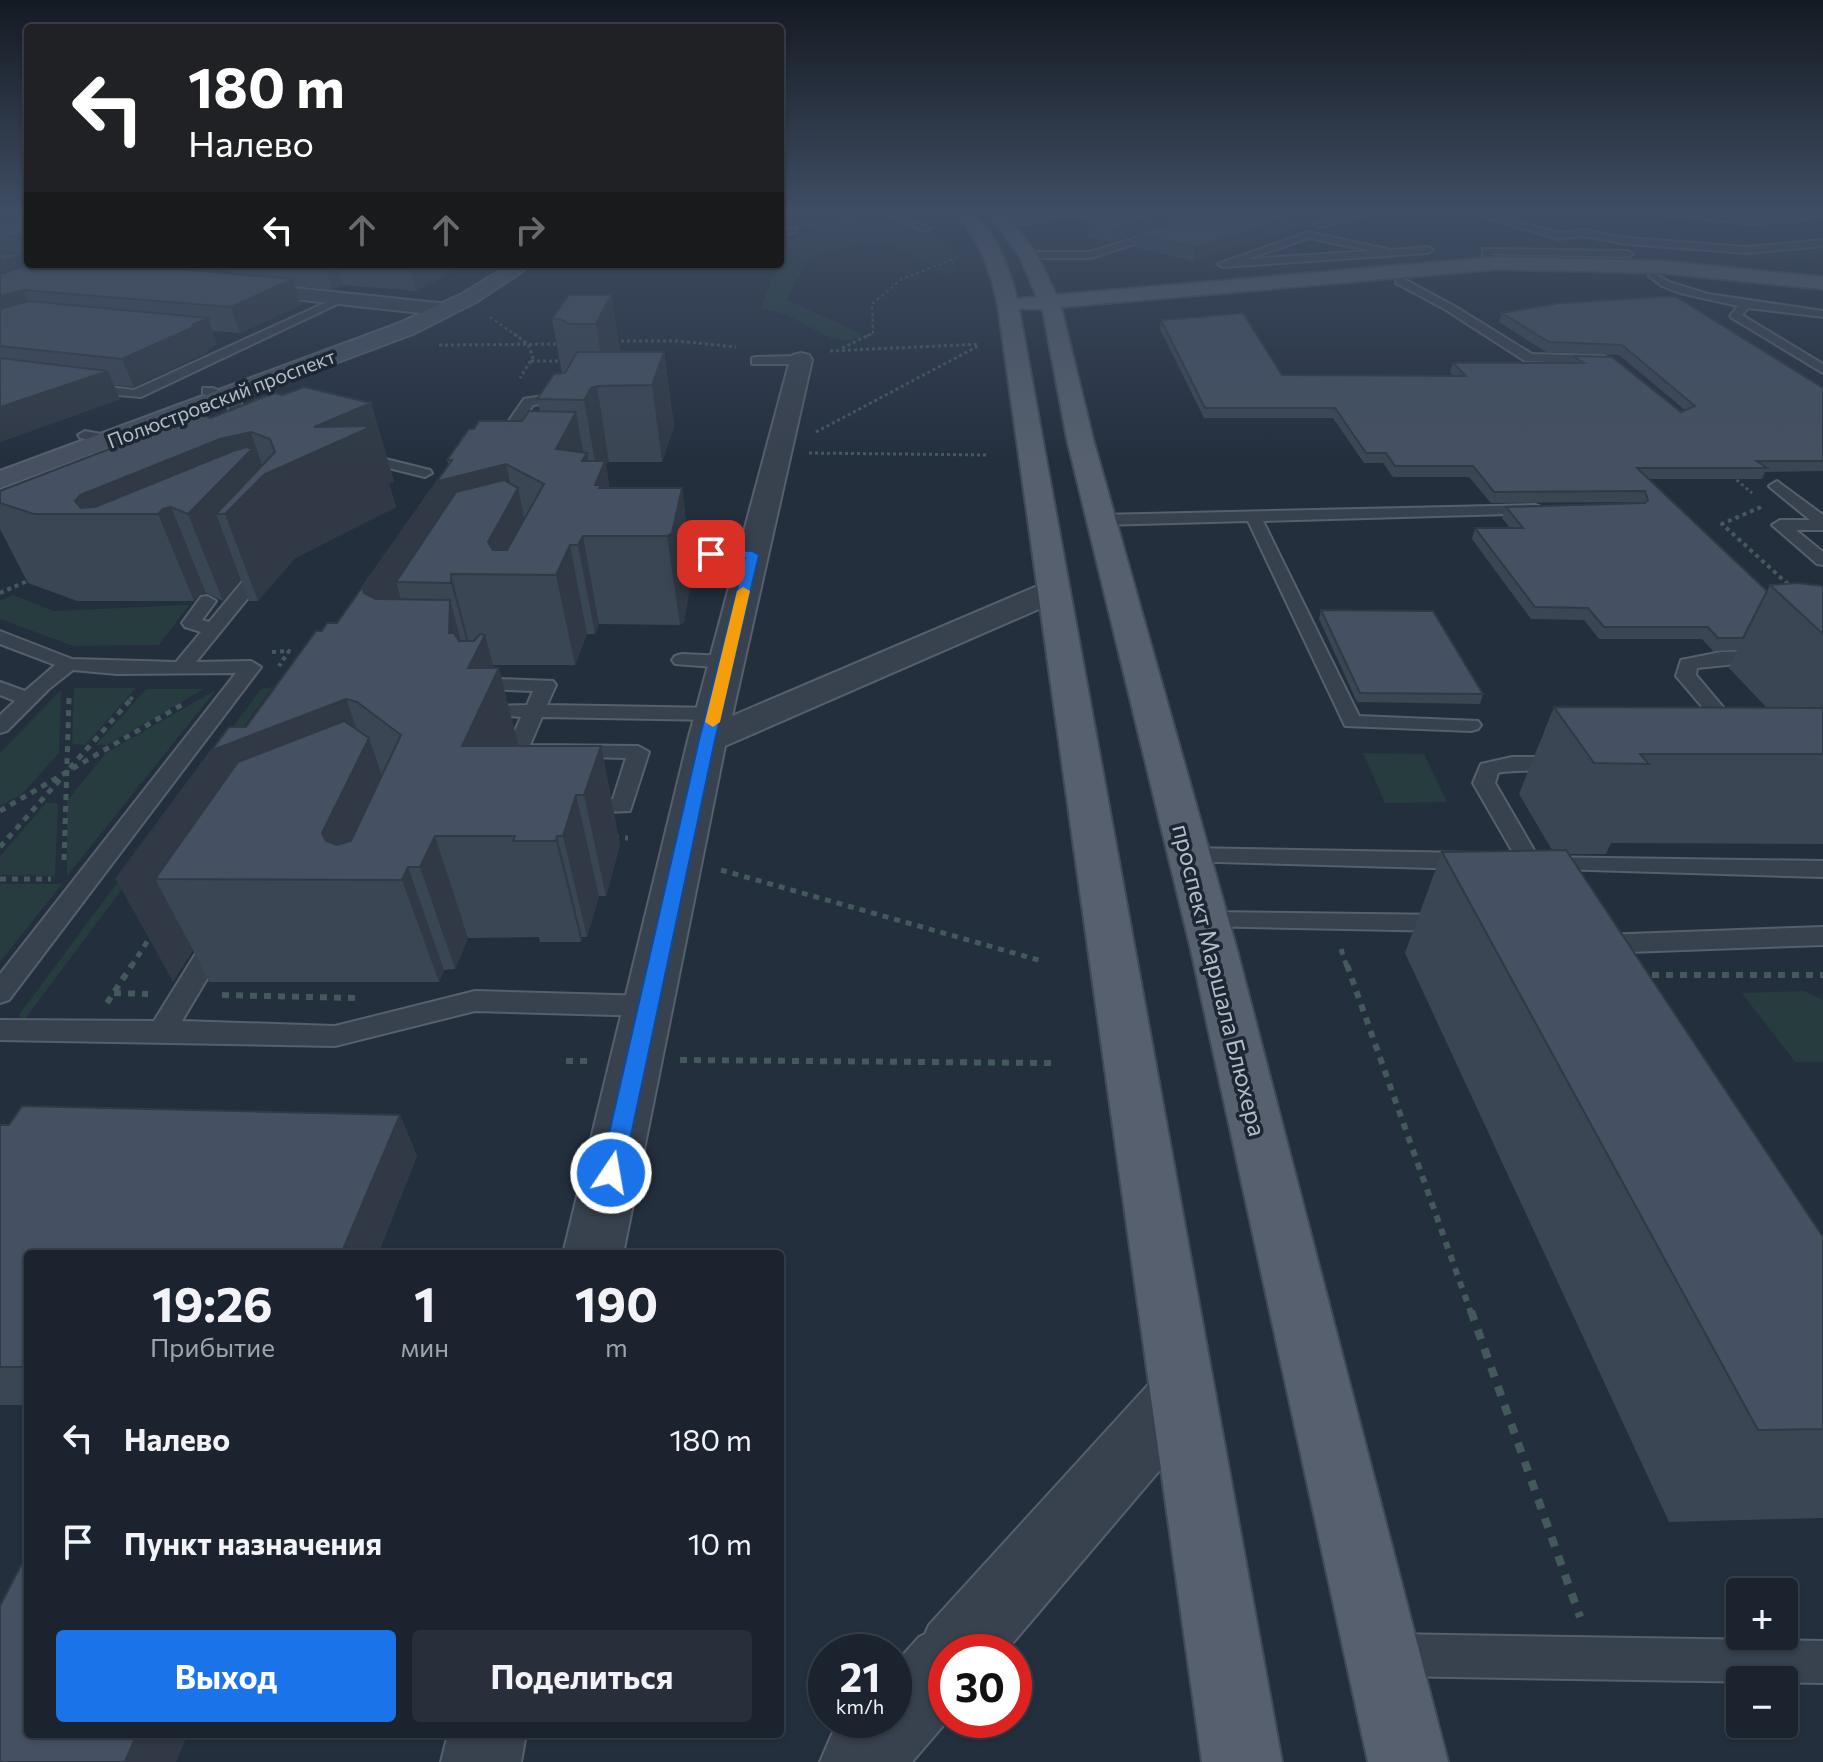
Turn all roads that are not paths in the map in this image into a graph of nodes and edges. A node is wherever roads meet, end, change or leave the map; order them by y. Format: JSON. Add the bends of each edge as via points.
{"nodes":[{"id":1,"x":301,"y":295,"type":"edge"},
{"id":2,"x":452,"y":295,"type":"edge"},
{"id":3,"x":459,"y":295,"type":"edge"},
{"id":4,"x":1006,"y":295,"type":"edge"},
{"id":5,"x":1047,"y":295,"type":"edge"},
{"id":6,"x":1159,"y":295,"type":"edge"},
{"id":7,"x":1202,"y":295,"type":"edge"},
{"id":8,"x":1426,"y":295,"type":"edge"},
{"id":9,"x":1707,"y":295,"type":"edge"},
{"id":10,"x":336,"y":300,"type":"junction"},
{"id":11,"x":1744,"y":305,"type":"junction"},
{"id":12,"x":1008,"y":306,"type":"junction"},
{"id":13,"x":1052,"y":306,"type":"junction"},
{"id":14,"x":431,"y":309,"type":"junction"},
{"id":15,"x":1823,"y":314,"type":"edge"},
{"id":16,"x":221,"y":338,"type":"edge"},
{"id":17,"x":252,"y":341,"type":"junction"},
{"id":18,"x":1613,"y":360,"type":"edge"},
{"id":19,"x":756,"y":361,"type":"dead end"},
{"id":20,"x":801,"y":366,"type":"joint"},
{"id":21,"x":1823,"y":369,"type":"edge"},
{"id":22,"x":76,"y":387,"type":"edge"},
{"id":23,"x":217,"y":393,"type":"junction"},
{"id":24,"x":580,"y":401,"type":"edge"},
{"id":25,"x":95,"y":438,"type":"junction"},
{"id":26,"x":239,"y":445,"type":"dead end"},
{"id":27,"x":169,"y":448,"type":"edge"},
{"id":28,"x":343,"y":452,"type":"edge"},
{"id":29,"x":490,"y":459,"type":"edge"},
{"id":30,"x":0,"y":466,"type":"edge"},
{"id":31,"x":425,"y":473,"type":"dead end"},
{"id":32,"x":0,"y":480,"type":"edge"},
{"id":33,"x":1777,"y":486,"type":"dead end"},
{"id":34,"x":1545,"y":510,"type":"edge"},
{"id":35,"x":1253,"y":516,"type":"junction"},
{"id":36,"x":1101,"y":520,"type":"junction"},
{"id":37,"x":1823,"y":524,"type":"edge"},
{"id":38,"x":640,"y":554,"type":"edge"},
{"id":39,"x":752,"y":555,"type":"junction"},
{"id":40,"x":273,"y":557,"type":"edge"},
{"id":41,"x":1823,"y":560,"type":"edge"},
{"id":42,"x":1053,"y":591,"type":"junction"},
{"id":43,"x":207,"y":601,"type":"dead end"},
{"id":44,"x":212,"y":629,"type":"junction"},
{"id":45,"x":0,"y":637,"type":"edge"},
{"id":46,"x":682,"y":660,"type":"dead end"},
{"id":47,"x":727,"y":662,"type":"junction"},
{"id":48,"x":69,"y":664,"type":"junction"},
{"id":49,"x":1823,"y":665,"type":"edge"},
{"id":50,"x":181,"y":668,"type":"junction"},
{"id":51,"x":444,"y":683,"type":"edge"},
{"id":52,"x":0,"y":688,"type":"edge"},
{"id":53,"x":27,"y":699,"type":"junction"},
{"id":54,"x":534,"y":711,"type":"junction"},
{"id":55,"x":1471,"y":725,"type":"dead end"},
{"id":56,"x":0,"y":727,"type":"edge"},
{"id":57,"x":711,"y":727,"type":"junction"},
{"id":58,"x":492,"y":728,"type":"edge"},
{"id":59,"x":1748,"y":748,"type":"edge"},
{"id":60,"x":1575,"y":763,"type":"edge"},
{"id":61,"x":561,"y":806,"type":"edge"},
{"id":62,"x":1190,"y":856,"type":"junction"},
{"id":63,"x":1503,"y":862,"type":"edge"},
{"id":64,"x":1530,"y":863,"type":"junction"},
{"id":65,"x":1823,"y":869,"type":"edge"},
{"id":66,"x":1474,"y":885,"type":"edge"},
{"id":67,"x":1460,"y":918,"type":"edge"},
{"id":68,"x":1207,"y":920,"type":"junction"},
{"id":69,"x":228,"y":922,"type":"edge"},
{"id":70,"x":1574,"y":930,"type":"edge"},
{"id":71,"x":1823,"y":936,"type":"edge"},
{"id":72,"x":1601,"y":944,"type":"junction"},
{"id":73,"x":1619,"y":975,"type":"edge"},
{"id":74,"x":0,"y":993,"type":"edge"},
{"id":75,"x":650,"y":1006,"type":"junction"},
{"id":76,"x":0,"y":1030,"type":"edge"},
{"id":77,"x":162,"y":1031,"type":"junction"},
{"id":78,"x":594,"y":1250,"type":"edge"},
{"id":79,"x":1182,"y":1395,"type":"junction"},
{"id":80,"x":972,"y":1634,"type":"edge"},
{"id":81,"x":1382,"y":1654,"type":"junction"},
{"id":82,"x":1823,"y":1662,"type":"edge"},
{"id":83,"x":928,"y":1685,"type":"edge"},
{"id":84,"x":486,"y":1738,"type":"edge"},
{"id":85,"x":481,"y":1762,"type":"edge"},
{"id":86,"x":860,"y":1762,"type":"edge"},
{"id":87,"x":1242,"y":1762,"type":"edge"},
{"id":88,"x":1408,"y":1762,"type":"edge"}],
"edges":[{"from":1,"to":10,"type":"street"},
{"from":2,"to":14,"type":"main road","name":"Полюстровский проспект"},
{"from":3,"to":14,"type":"main road","name":"Полюстровский проспект"},
{"from":4,"to":12,"type":"main road"},
{"from":5,"to":13,"type":"main road","name":"проспект Маршала Блюхера"},
{"from":6,"to":13,"type":"main road"},
{"from":7,"to":13,"type":"main road"},
{"from":8,"to":18,"type":"lane","via":[[1529,358]]},
{"from":9,"to":11,"type":"lane"},
{"from":10,"to":14,"type":"street"},
{"from":10,"to":17,"type":"lane"},
{"from":11,"to":15,"type":"lane"},
{"from":11,"to":21,"type":"lane","via":[[1736,316]]},
{"from":12,"to":13,"type":"main road"},
{"from":12,"to":42,"type":"main road"},
{"from":13,"to":36,"type":"main road","name":"проспект Маршала Блюхера"},
{"from":14,"to":23,"type":"main road","name":"Полюстровский проспект","via":[[405,329]]},
{"from":16,"to":17,"type":"lane"},
{"from":17,"to":22,"type":"lane","via":[[136,394]]},
{"from":19,"to":20,"type":"lane"},
{"from":20,"to":39,"type":"street"},
{"from":23,"to":25,"type":"main road","name":"Полюстровский проспект"},
{"from":23,"to":26,"type":"lane","via":[[233,400],[240,424],[225,446]]},
{"from":24,"to":29,"type":"lane","via":[[571,396],[529,402]]},
{"from":25,"to":27,"type":"lane"},
{"from":25,"to":30,"type":"main road","name":"Полюстровский проспект"},
{"from":25,"to":32,"type":"main road","name":"Полюстровский проспект"},
{"from":28,"to":31,"type":"lane"},
{"from":33,"to":37,"type":"lane"},
{"from":34,"to":35,"type":"lane"},
{"from":35,"to":36,"type":"lane"},
{"from":35,"to":55,"type":"lane","via":[[1352,722]]},
{"from":36,"to":62,"type":"main road","name":"проспект Маршала Блюхера"},
{"from":37,"to":41,"type":"lane","via":[[1780,525]]},
{"from":38,"to":39,"type":"lane"},
{"from":39,"to":47,"type":"street"},
{"from":40,"to":44,"type":"lane"},
{"from":42,"to":57,"type":"street"},
{"from":42,"to":79,"type":"main road"},
{"from":43,"to":44,"type":"lane","via":[[191,623]]},
{"from":44,"to":50,"type":"lane"},
{"from":45,"to":48,"type":"lane"},
{"from":46,"to":47,"type":"lane"},
{"from":47,"to":57,"type":"street"},
{"from":48,"to":50,"type":"lane"},
{"from":48,"to":53,"type":"lane"},
{"from":49,"to":59,"type":"lane","via":[[1799,659],[1708,659],[1688,664],[1686,676]]},
{"from":50,"to":74,"type":"lane","via":[[251,667]]},
{"from":51,"to":54,"type":"lane","via":[[546,685]]},
{"from":52,"to":53,"type":"lane"},
{"from":53,"to":56,"type":"lane"},
{"from":54,"to":57,"type":"lane"},
{"from":54,"to":58,"type":"lane","via":[[500,710]]},
{"from":54,"to":61,"type":"lane","via":[[517,751],[638,752],[622,806]]},
{"from":57,"to":75,"type":"street"},
{"from":60,"to":64,"type":"lane","via":[[1512,763],[1489,769],[1484,783]]},
{"from":62,"to":66,"type":"lane","via":[[1490,862]]},
{"from":62,"to":68,"type":"main road","name":"проспект Маршала Блюхера"},
{"from":63,"to":64,"type":"lane"},
{"from":64,"to":65,"type":"lane"},
{"from":67,"to":68,"type":"lane"},
{"from":68,"to":81,"type":"main road","name":"проспект Маршала Блюхера"},
{"from":69,"to":77,"type":"lane"},
{"from":70,"to":72,"type":"lane"},
{"from":71,"to":72,"type":"lane"},
{"from":72,"to":73,"type":"lane"},
{"from":75,"to":77,"type":"lane","via":[[475,1001],[335,1036]]},
{"from":75,"to":78,"type":"street"},
{"from":76,"to":77,"type":"lane"},
{"from":79,"to":80,"type":"street"},
{"from":79,"to":87,"type":"main road"},
{"from":81,"to":82,"type":"lane"},
{"from":81,"to":88,"type":"main road","name":"проспект Маршала Блюхера"},
{"from":83,"to":86,"type":"street"},
{"from":84,"to":85,"type":"street"}]}
